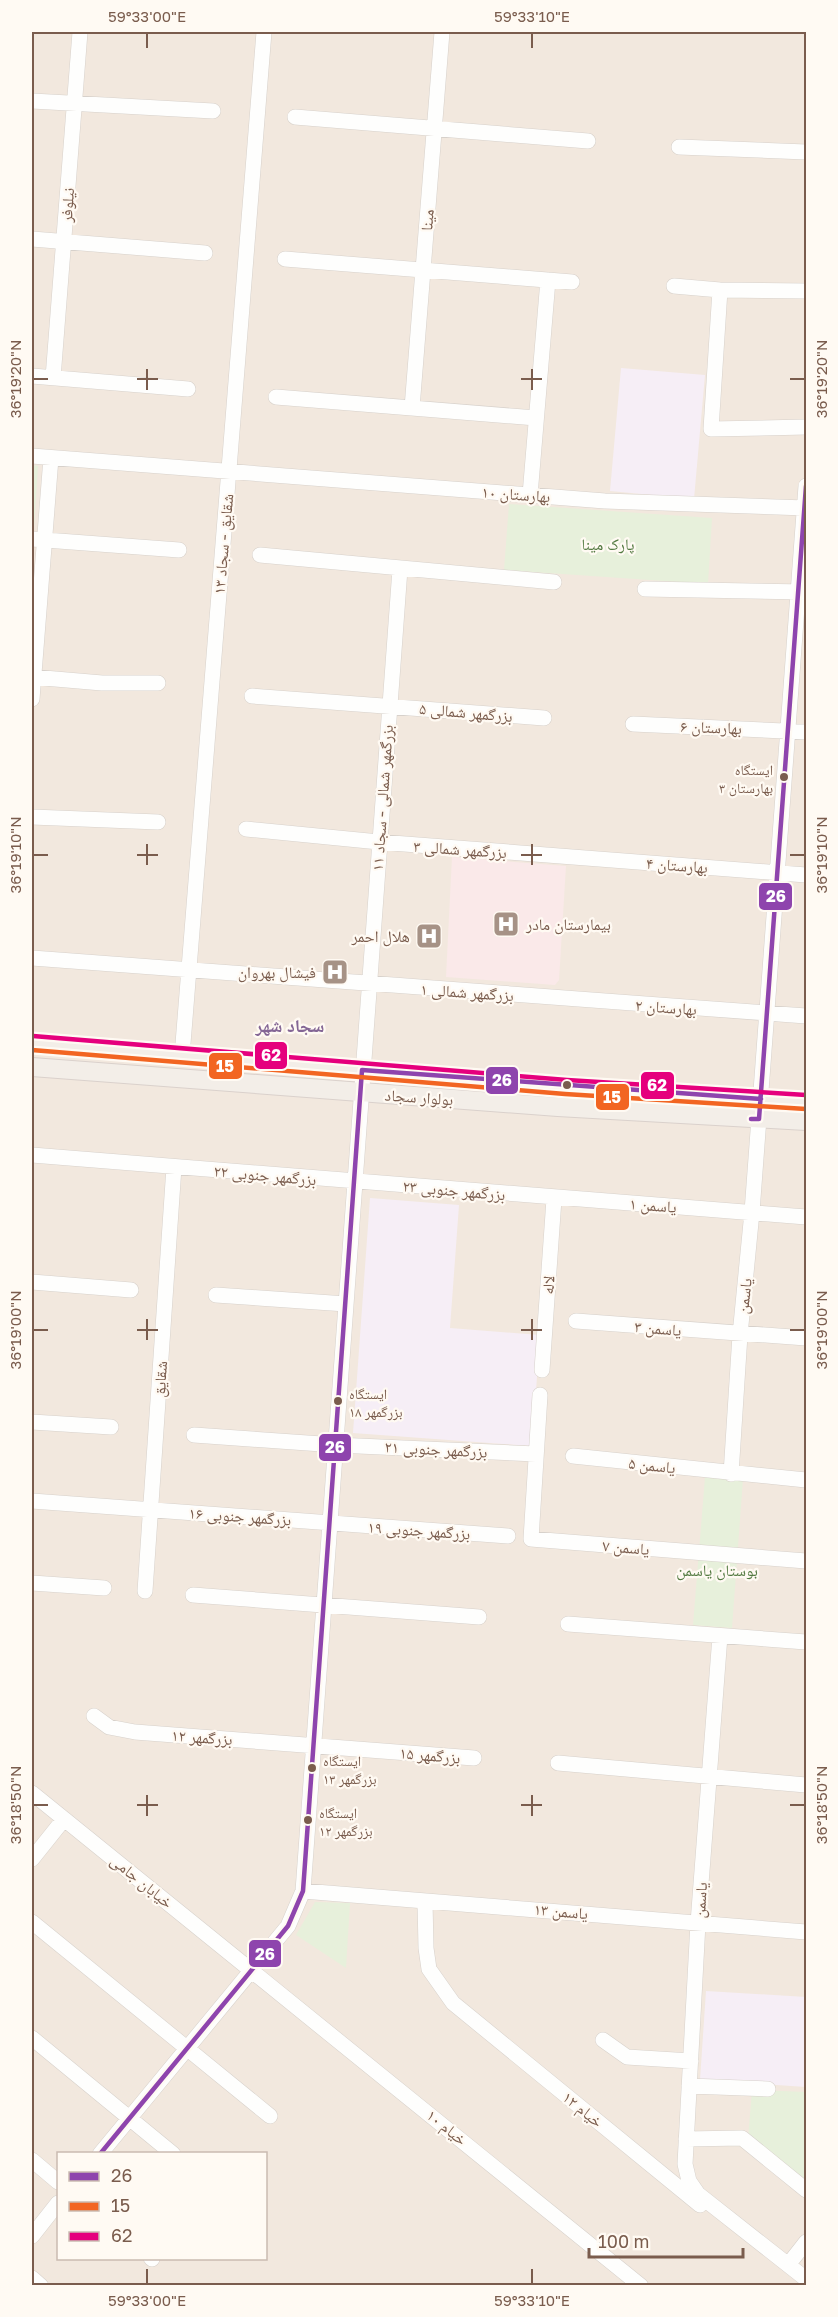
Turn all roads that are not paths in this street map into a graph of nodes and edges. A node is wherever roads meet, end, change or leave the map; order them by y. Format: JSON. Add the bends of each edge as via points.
{"nodes":[{"id":1,"x":80,"y":32,"type":"edge"},
{"id":2,"x":264,"y":32,"type":"edge"},
{"id":3,"x":442,"y":32,"type":"edge"},
{"id":4,"x":32,"y":101,"type":"edge"},
{"id":5,"x":74,"y":104,"type":"junction"},
{"id":6,"x":213,"y":111,"type":"dead end"},
{"id":7,"x":295,"y":117,"type":"dead end"},
{"id":8,"x":434,"y":129,"type":"junction"},
{"id":9,"x":588,"y":141,"type":"dead end"},
{"id":10,"x":679,"y":147,"type":"dead end"},
{"id":11,"x":807,"y":152,"type":"edge"},
{"id":12,"x":32,"y":239,"type":"edge"},
{"id":13,"x":64,"y":242,"type":"junction"},
{"id":14,"x":205,"y":253,"type":"dead end"},
{"id":15,"x":285,"y":259,"type":"dead end"},
{"id":16,"x":423,"y":270,"type":"junction"},
{"id":17,"x":548,"y":280,"type":"junction"},
{"id":18,"x":572,"y":282,"type":"dead end"},
{"id":19,"x":674,"y":286,"type":"dead end"},
{"id":20,"x":720,"y":290,"type":"junction"},
{"id":21,"x":807,"y":291,"type":"edge"},
{"id":22,"x":32,"y":376,"type":"edge"},
{"id":23,"x":53,"y":378,"type":"junction"},
{"id":24,"x":188,"y":389,"type":"dead end"},
{"id":25,"x":276,"y":397,"type":"dead end"},
{"id":26,"x":412,"y":408,"type":"junction"},
{"id":27,"x":536,"y":418,"type":"junction"},
{"id":28,"x":807,"y":428,"type":"edge"},
{"id":29,"x":32,"y":456,"type":"edge"},
{"id":30,"x":51,"y":458,"type":"junction"},
{"id":31,"x":228,"y":471,"type":"junction"},
{"id":32,"x":807,"y":486,"type":"edge"},
{"id":33,"x":530,"y":495,"type":"junction"},
{"id":34,"x":806,"y":508,"type":"edge"},
{"id":35,"x":38,"y":539,"type":"edge"},
{"id":36,"x":179,"y":550,"type":"dead end"},
{"id":37,"x":260,"y":555,"type":"dead end"},
{"id":38,"x":400,"y":568,"type":"junction"},
{"id":39,"x":554,"y":582,"type":"dead end"},
{"id":40,"x":645,"y":589,"type":"dead end"},
{"id":41,"x":803,"y":592,"type":"edge"},
{"id":42,"x":32,"y":677,"type":"edge"},
{"id":43,"x":158,"y":683,"type":"dead end"},
{"id":44,"x":252,"y":696,"type":"dead end"},
{"id":45,"x":32,"y":699,"type":"edge"},
{"id":46,"x":389,"y":705,"type":"junction"},
{"id":47,"x":544,"y":718,"type":"dead end"},
{"id":48,"x":633,"y":724,"type":"dead end"},
{"id":49,"x":788,"y":730,"type":"junction"},
{"id":50,"x":807,"y":732,"type":"edge"},
{"id":51,"x":32,"y":817,"type":"edge"},
{"id":52,"x":158,"y":822,"type":"dead end"},
{"id":53,"x":246,"y":829,"type":"dead end"},
{"id":54,"x":379,"y":842,"type":"junction"},
{"id":55,"x":577,"y":858,"type":"joint"},
{"id":56,"x":778,"y":873,"type":"junction"},
{"id":57,"x":807,"y":875,"type":"edge"},
{"id":58,"x":32,"y":958,"type":"edge"},
{"id":59,"x":188,"y":970,"type":"junction"},
{"id":60,"x":368,"y":984,"type":"junction"},
{"id":61,"x":565,"y":1000,"type":"joint"},
{"id":62,"x":767,"y":1014,"type":"junction"},
{"id":63,"x":807,"y":1016,"type":"edge"},
{"id":64,"x":32,"y":1043,"type":"edge"},
{"id":65,"x":182,"y":1056,"type":"junction"},
{"id":66,"x":32,"y":1066,"type":"edge"},
{"id":67,"x":362,"y":1070,"type":"junction"},
{"id":68,"x":360,"y":1092,"type":"junction"},
{"id":69,"x":761,"y":1099,"type":"junction"},
{"id":70,"x":807,"y":1102,"type":"edge"},
{"id":71,"x":759,"y":1119,"type":"junction"},
{"id":72,"x":807,"y":1121,"type":"edge"},
{"id":73,"x":32,"y":1155,"type":"edge"},
{"id":74,"x":174,"y":1167,"type":"junction"},
{"id":75,"x":355,"y":1182,"type":"junction"},
{"id":76,"x":554,"y":1199,"type":"junction"},
{"id":77,"x":752,"y":1212,"type":"junction"},
{"id":78,"x":807,"y":1217,"type":"edge"},
{"id":79,"x":32,"y":1282,"type":"edge"},
{"id":80,"x":131,"y":1290,"type":"dead end"},
{"id":81,"x":216,"y":1295,"type":"dead end"},
{"id":82,"x":346,"y":1304,"type":"junction"},
{"id":83,"x":576,"y":1321,"type":"dead end"},
{"id":84,"x":740,"y":1335,"type":"junction"},
{"id":85,"x":807,"y":1338,"type":"edge"},
{"id":86,"x":542,"y":1370,"type":"dead end"},
{"id":87,"x":540,"y":1395,"type":"dead end"},
{"id":88,"x":32,"y":1422,"type":"edge"},
{"id":89,"x":111,"y":1427,"type":"dead end"},
{"id":90,"x":194,"y":1435,"type":"dead end"},
{"id":91,"x":336,"y":1445,"type":"junction"},
{"id":92,"x":536,"y":1454,"type":"junction"},
{"id":93,"x":573,"y":1456,"type":"dead end"},
{"id":94,"x":732,"y":1474,"type":"junction"},
{"id":95,"x":807,"y":1480,"type":"edge"},
{"id":96,"x":32,"y":1501,"type":"edge"},
{"id":97,"x":151,"y":1510,"type":"junction"},
{"id":98,"x":330,"y":1523,"type":"junction"},
{"id":99,"x":508,"y":1536,"type":"dead end"},
{"id":100,"x":807,"y":1561,"type":"edge"},
{"id":101,"x":32,"y":1583,"type":"edge"},
{"id":102,"x":104,"y":1588,"type":"dead end"},
{"id":103,"x":145,"y":1591,"type":"dead end"},
{"id":104,"x":193,"y":1595,"type":"dead end"},
{"id":105,"x":324,"y":1605,"type":"junction"},
{"id":106,"x":479,"y":1617,"type":"dead end"},
{"id":107,"x":568,"y":1624,"type":"dead end"},
{"id":108,"x":720,"y":1636,"type":"junction"},
{"id":109,"x":807,"y":1642,"type":"edge"},
{"id":110,"x":94,"y":1716,"type":"dead end"},
{"id":111,"x":314,"y":1746,"type":"junction"},
{"id":112,"x":474,"y":1758,"type":"dead end"},
{"id":113,"x":558,"y":1763,"type":"dead end"},
{"id":114,"x":708,"y":1776,"type":"junction"},
{"id":115,"x":807,"y":1785,"type":"edge"},
{"id":116,"x":32,"y":1793,"type":"edge"},
{"id":117,"x":64,"y":1819,"type":"junction"},
{"id":118,"x":32,"y":1859,"type":"edge"},
{"id":119,"x":303,"y":1891,"type":"junction"},
{"id":120,"x":425,"y":1901,"type":"junction"},
{"id":121,"x":32,"y":1922,"type":"edge"},
{"id":122,"x":698,"y":1923,"type":"junction"},
{"id":123,"x":807,"y":1932,"type":"edge"},
{"id":124,"x":252,"y":1969,"type":"junction"},
{"id":125,"x":34,"y":2040,"type":"edge"},
{"id":126,"x":603,"y":2040,"type":"dead end"},
{"id":127,"x":187,"y":2048,"type":"junction"},
{"id":128,"x":691,"y":2061,"type":"junction"},
{"id":129,"x":689,"y":2086,"type":"junction"},
{"id":130,"x":768,"y":2089,"type":"dead end"},
{"id":131,"x":270,"y":2116,"type":"dead end"},
{"id":132,"x":129,"y":2118,"type":"junction"},
{"id":133,"x":687,"y":2139,"type":"junction"},
{"id":134,"x":102,"y":2152,"type":"edge"},
{"id":135,"x":171,"y":2152,"type":"edge"},
{"id":136,"x":32,"y":2160,"type":"edge"},
{"id":137,"x":57,"y":2181,"type":"edge"},
{"id":138,"x":807,"y":2190,"type":"edge"},
{"id":139,"x":57,"y":2205,"type":"edge"},
{"id":140,"x":32,"y":2236,"type":"edge"},
{"id":141,"x":807,"y":2242,"type":"edge"},
{"id":142,"x":788,"y":2265,"type":"junction"},
{"id":143,"x":32,"y":2278,"type":"edge"},
{"id":144,"x":807,"y":2279,"type":"edge"},
{"id":145,"x":41,"y":2286,"type":"edge"},
{"id":146,"x":641,"y":2286,"type":"edge"},
{"id":147,"x":798,"y":2286,"type":"edge"}],
"edges":[{"from":1,"to":5,"type":"street","name":"نیلوفر"},
{"from":2,"to":31,"type":"street","name":"شقایق - سجاد ۱۳"},
{"from":3,"to":8,"type":"street","name":"مینا"},
{"from":4,"to":5,"type":"street"},
{"from":5,"to":6,"type":"street"},
{"from":5,"to":13,"type":"street","name":"نیلوفر"},
{"from":7,"to":8,"type":"street"},
{"from":8,"to":9,"type":"street"},
{"from":8,"to":16,"type":"street","name":"مینا"},
{"from":10,"to":11,"type":"street"},
{"from":12,"to":13,"type":"street"},
{"from":13,"to":14,"type":"street"},
{"from":13,"to":23,"type":"street","name":"نیلوفر"},
{"from":15,"to":16,"type":"street"},
{"from":16,"to":17,"type":"street"},
{"from":16,"to":26,"type":"street","name":"مینا"},
{"from":17,"to":18,"type":"street"},
{"from":17,"to":27,"type":"street"},
{"from":19,"to":20,"type":"street"},
{"from":20,"to":21,"type":"street"},
{"from":20,"to":28,"type":"street","via":[[711,429]]},
{"from":22,"to":23,"type":"street"},
{"from":23,"to":24,"type":"street"},
{"from":25,"to":26,"type":"street"},
{"from":26,"to":27,"type":"street"},
{"from":27,"to":33,"type":"street"},
{"from":29,"to":30,"type":"street","name":"بهارستان ۱۰"},
{"from":30,"to":31,"type":"street","name":"بهارستان ۱۰"},
{"from":30,"to":35,"type":"street"},
{"from":31,"to":33,"type":"street","name":"بهارستان ۱۰"},
{"from":31,"to":59,"type":"street","name":"شقایق - سجاد ۱۳"},
{"from":32,"to":34,"type":"street","name":"یاسمن"},
{"from":33,"to":34,"type":"street","name":"بهارستان ۱۰"},
{"from":34,"to":41,"type":"street","name":"یاسمن"},
{"from":35,"to":36,"type":"street"},
{"from":35,"to":42,"type":"street"},
{"from":37,"to":38,"type":"street"},
{"from":38,"to":39,"type":"street"},
{"from":38,"to":46,"type":"street","name":"بزرگمهر شمالی - سجاد ۱۱"},
{"from":40,"to":41,"type":"street"},
{"from":41,"to":49,"type":"street","name":"یاسمن"},
{"from":42,"to":43,"type":"street"},
{"from":42,"to":45,"type":"street"},
{"from":44,"to":46,"type":"street","name":"بزرگمهر شمالی ۵"},
{"from":46,"to":47,"type":"street","name":"بزرگمهر شمالی ۵"},
{"from":46,"to":54,"type":"street","name":"بزرگمهر شمالی - سجاد ۱۱"},
{"from":48,"to":49,"type":"street","name":"بهارستان ۶"},
{"from":49,"to":50,"type":"street","name":"بهارستان ۶"},
{"from":49,"to":56,"type":"street","name":"یاسمن"},
{"from":51,"to":52,"type":"street"},
{"from":53,"to":54,"type":"street","name":"بزرگمهر شمالی ۳"},
{"from":54,"to":55,"type":"street","name":"بزرگمهر شمالی ۳"},
{"from":54,"to":60,"type":"street","name":"بزرگمهر شمالی - سجاد ۱۱"},
{"from":55,"to":56,"type":"street","name":"بهارستان ۴"},
{"from":56,"to":57,"type":"street","name":"بهارستان ۴"},
{"from":56,"to":62,"type":"street","name":"یاسمن"},
{"from":58,"to":59,"type":"street","name":"بزرگمهر شمالی ۱"},
{"from":59,"to":60,"type":"street","name":"بزرگمهر شمالی ۱"},
{"from":59,"to":65,"type":"street","name":"شقایق - سجاد ۱۳"},
{"from":60,"to":61,"type":"street","name":"بزرگمهر شمالی ۱"},
{"from":60,"to":67,"type":"street","name":"بزرگمهر شمالی - سجاد ۱۱"},
{"from":61,"to":62,"type":"street","name":"بهارستان ۲"},
{"from":62,"to":63,"type":"street","name":"بهارستان ۲"},
{"from":62,"to":69,"type":"street","name":"یاسمن"},
{"from":64,"to":65,"type":"main road","name":"بولوار سجاد"},
{"from":65,"to":67,"type":"main road","name":"بولوار سجاد"},
{"from":66,"to":68,"type":"main road","name":"بولوار سجاد"},
{"from":67,"to":68,"type":"street","name":"بزرگمهر شمالی - سجاد ۱۱"},
{"from":67,"to":69,"type":"main road","name":"بولوار سجاد"},
{"from":68,"to":71,"type":"main road","name":"بولوار سجاد"},
{"from":68,"to":75,"type":"street","name":"بزرگمهر شمالی - سجاد ۱۱"},
{"from":69,"to":70,"type":"main road","name":"بولوار سجاد"},
{"from":69,"to":71,"type":"street","name":"یاسمن"},
{"from":71,"to":72,"type":"main road","name":"بولوار سجاد"},
{"from":71,"to":77,"type":"street","name":"یاسمن"},
{"from":73,"to":74,"type":"street","name":"بزرگمهر جنوبی ۲۲"},
{"from":74,"to":75,"type":"street","name":"بزرگمهر جنوبی ۲۲"},
{"from":74,"to":97,"type":"street","name":"شقایق"},
{"from":75,"to":76,"type":"street","name":"بزرگمهر جنوبی ۲۳"},
{"from":75,"to":82,"type":"street","name":"بزرگمهر شمالی - سجاد ۱۱"},
{"from":76,"to":77,"type":"street","name":"یاسمن ۱"},
{"from":76,"to":86,"type":"street","name":"لاله"},
{"from":77,"to":78,"type":"street","name":"یاسمن ۱"},
{"from":77,"to":84,"type":"street","name":"یاسمن"},
{"from":79,"to":80,"type":"street"},
{"from":81,"to":82,"type":"street"},
{"from":82,"to":91,"type":"street","name":"بزرگمهر شمالی - سجاد ۱۱"},
{"from":83,"to":84,"type":"street","name":"یاسمن ۳"},
{"from":84,"to":85,"type":"street","name":"یاسمن ۳"},
{"from":84,"to":94,"type":"street","name":"یاسمن"},
{"from":87,"to":92,"type":"street"},
{"from":88,"to":89,"type":"street"},
{"from":90,"to":91,"type":"street","name":"بزرگمهر جنوبی ۲۱"},
{"from":91,"to":92,"type":"street","name":"بزرگمهر جنوبی ۲۱"},
{"from":91,"to":98,"type":"street","name":"بزرگمهر شمالی - سجاد ۱۱"},
{"from":92,"to":100,"type":"street","name":"یاسمن ۷","via":[[531,1539]]},
{"from":93,"to":94,"type":"street","name":"یاسمن ۵"},
{"from":94,"to":95,"type":"street","name":"یاسمن ۵"},
{"from":96,"to":97,"type":"street","name":"بزرگمهر جنوبی ۱۶"},
{"from":97,"to":98,"type":"street","name":"بزرگمهر جنوبی ۱۶"},
{"from":97,"to":103,"type":"street","name":"شقایق"},
{"from":98,"to":99,"type":"street","name":"بزرگمهر جنوبی ۱۹"},
{"from":98,"to":105,"type":"street","name":"بزرگمهر شمالی - سجاد ۱۱"},
{"from":101,"to":102,"type":"street"},
{"from":104,"to":105,"type":"street"},
{"from":105,"to":106,"type":"street"},
{"from":105,"to":111,"type":"street","name":"بزرگمهر شمالی - سجاد ۱۱"},
{"from":107,"to":108,"type":"street"},
{"from":108,"to":109,"type":"street"},
{"from":108,"to":114,"type":"street","name":"یاسمن"},
{"from":110,"to":111,"type":"street","name":"بزرگمهر ۱۲","via":[[110,1727],[135,1732]]},
{"from":111,"to":112,"type":"street","name":"بزرگمهر ۱۵"},
{"from":111,"to":119,"type":"street","name":"بزرگمهر شمالی - سجاد ۱۱"},
{"from":113,"to":114,"type":"street"},
{"from":114,"to":115,"type":"street"},
{"from":114,"to":122,"type":"street","name":"یاسمن"},
{"from":116,"to":117,"type":"street","name":"خیابان جامی"},
{"from":117,"to":118,"type":"street"},
{"from":117,"to":124,"type":"street","name":"خیابان جامی"},
{"from":119,"to":120,"type":"street","name":"یاسمن ۱۳"},
{"from":119,"to":124,"type":"street","name":"بزرگمهر شمالی - سجاد ۱۱","via":[[288,1926]]},
{"from":120,"to":122,"type":"street","name":"یاسمن ۱۳"},
{"from":120,"to":147,"type":"street","name":"خیام ۱۲","via":[[429,1970],[453,2003]]},
{"from":121,"to":127,"type":"street"},
{"from":122,"to":123,"type":"street","name":"یاسمن ۱۳"},
{"from":122,"to":128,"type":"street","name":"یاسمن"},
{"from":124,"to":127,"type":"street","name":"بزرگمهر شمالی - سجاد ۱۱"},
{"from":124,"to":146,"type":"street","name":"خیام ۱۰"},
{"from":125,"to":132,"type":"street"},
{"from":126,"to":128,"type":"street","via":[[627,2057]]},
{"from":127,"to":131,"type":"street"},
{"from":127,"to":132,"type":"street","name":"بزرگمهر شمالی - سجاد ۱۱"},
{"from":128,"to":129,"type":"street","name":"یاسمن"},
{"from":129,"to":130,"type":"street"},
{"from":129,"to":133,"type":"street","name":"یاسمن"},
{"from":132,"to":134,"type":"street","name":"بزرگمهر شمالی - سجاد ۱۱"},
{"from":132,"to":135,"type":"street"},
{"from":133,"to":138,"type":"street","via":[[742,2138]]},
{"from":133,"to":142,"type":"street","name":"یاسمن","via":[[685,2164],[689,2181],[698,2194]]},
{"from":136,"to":137,"type":"street"},
{"from":139,"to":140,"type":"street"},
{"from":141,"to":142,"type":"street"},
{"from":142,"to":144,"type":"street"},
{"from":143,"to":145,"type":"street"}]}
